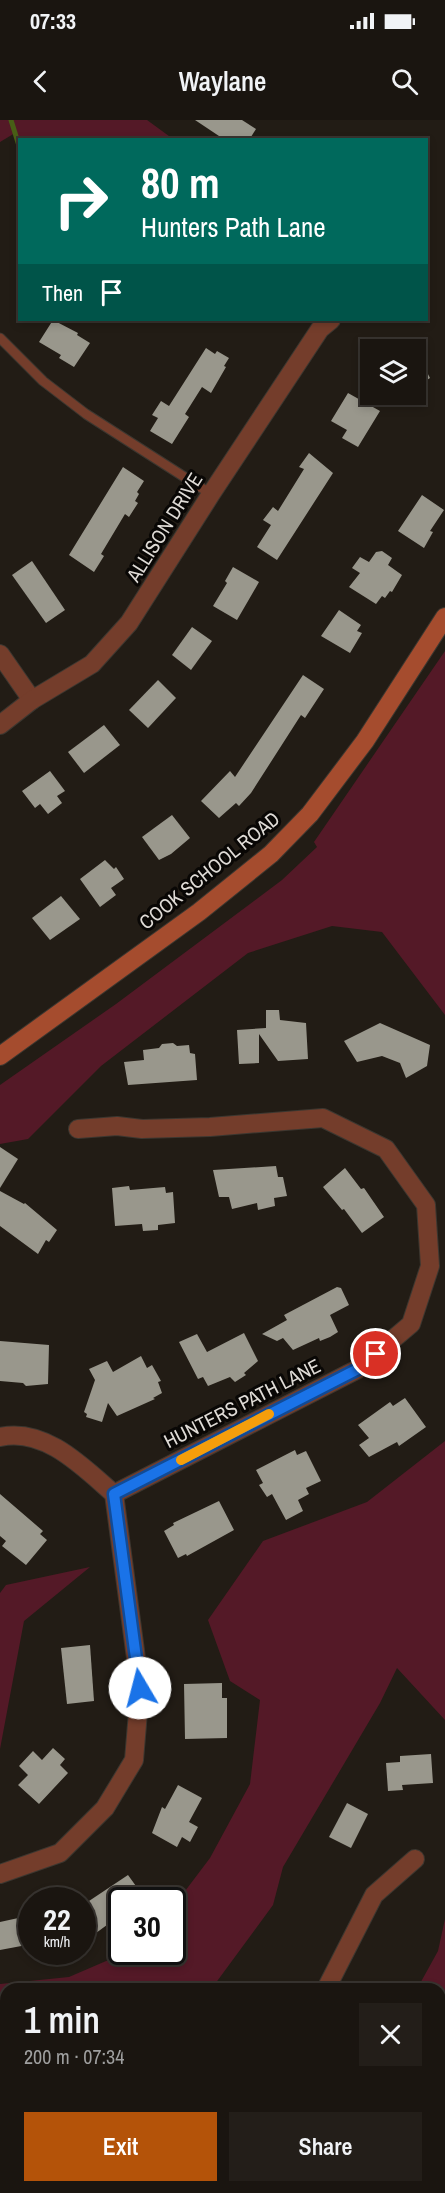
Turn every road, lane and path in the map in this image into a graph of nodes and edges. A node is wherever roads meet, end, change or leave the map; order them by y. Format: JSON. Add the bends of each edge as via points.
{"nodes":[{"id":1,"x":330,"y":321,"type":"edge"},
{"id":2,"x":0,"y":338,"type":"edge"},
{"id":3,"x":211,"y":494,"type":"junction"},
{"id":4,"x":445,"y":617,"type":"edge"},
{"id":5,"x":0,"y":654,"type":"edge"},
{"id":6,"x":32,"y":700,"type":"junction"},
{"id":7,"x":0,"y":725,"type":"edge"},
{"id":8,"x":0,"y":1056,"type":"edge"},
{"id":9,"x":78,"y":1129,"type":"dead end"},
{"id":10,"x":0,"y":1437,"type":"edge"},
{"id":11,"x":114,"y":1494,"type":"junction"},
{"id":12,"x":415,"y":1859,"type":"dead end"},
{"id":13,"x":0,"y":1874,"type":"edge"},
{"id":14,"x":329,"y":1983,"type":"edge"}],
"edges":[{"from":1,"to":3,"type":"street","name":"ALLISON DRIVE","via":[[320,329]]},
{"from":2,"to":3,"type":"lane","via":[[43,381],[86,414]]},
{"from":3,"to":6,"type":"street","name":"ALLISON DRIVE","via":[[129,623],[92,664]]},
{"from":4,"to":8,"type":"street","name":"COOK SCHOOL ROAD","via":[[365,741],[310,814],[271,854],[199,912]]},
{"from":5,"to":6,"type":"street"},
{"from":6,"to":7,"type":"street","name":"ALLISON DRIVE"},
{"from":9,"to":11,"type":"street","name":"HUNTERS PATH LANE","via":[[323,1118],[386,1149],[426,1205],[430,1266],[411,1324],[358,1369]]},
{"from":10,"to":11,"type":"street","via":[[16,1434],[64,1451]]},
{"from":11,"to":13,"type":"street","via":[[140,1688],[134,1760],[105,1808],[60,1853]]},
{"from":12,"to":14,"type":"street","via":[[374,1895]]}]}
